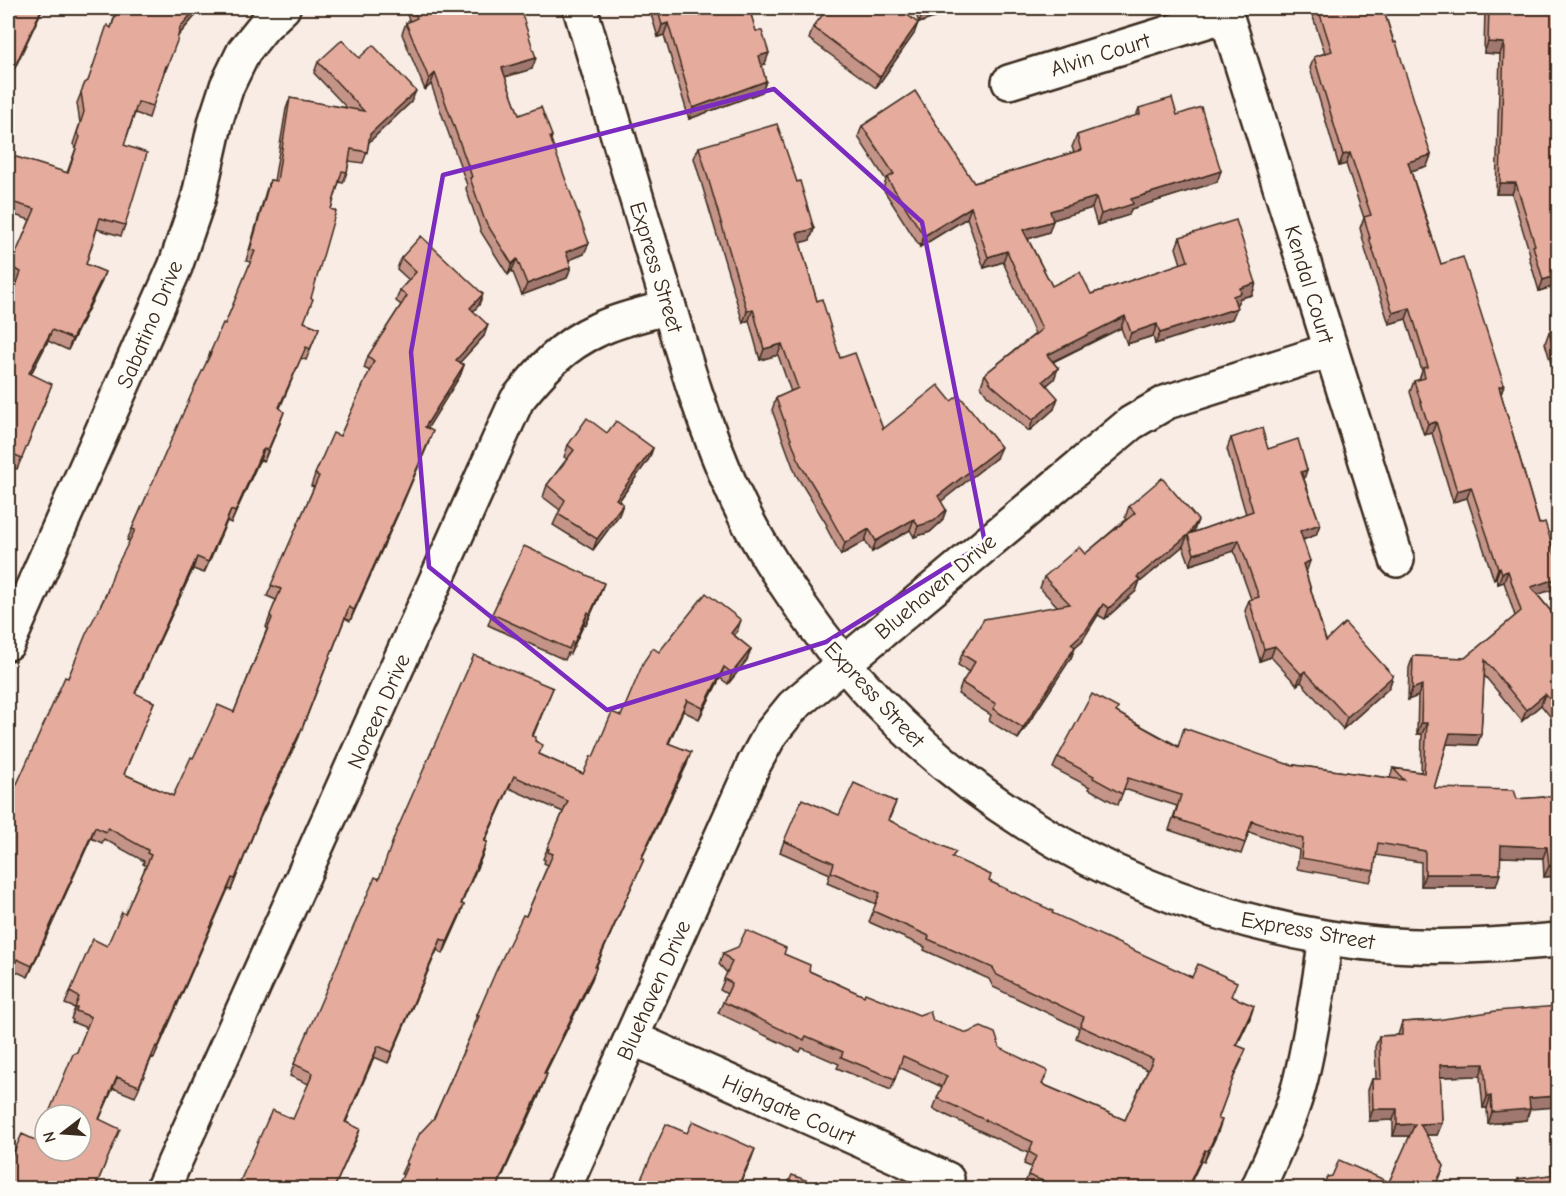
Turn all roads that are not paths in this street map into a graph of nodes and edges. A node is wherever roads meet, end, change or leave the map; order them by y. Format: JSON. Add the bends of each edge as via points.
{"nodes":[{"id":1,"x":284,"y":8,"type":"edge"},
{"id":2,"x":580,"y":8,"type":"edge"},
{"id":3,"x":1225,"y":11,"type":"edge"},
{"id":4,"x":1009,"y":82,"type":"dead end"},
{"id":5,"x":669,"y":307,"type":"junction"},
{"id":6,"x":1331,"y":350,"type":"junction"},
{"id":7,"x":1397,"y":560,"type":"dead end"},
{"id":8,"x":8,"y":643,"type":"edge"},
{"id":9,"x":842,"y":663,"type":"junction"},
{"id":10,"x":1326,"y":938,"type":"junction"},
{"id":11,"x":1558,"y":940,"type":"edge"},
{"id":12,"x":632,"y":1038,"type":"junction"},
{"id":13,"x":947,"y":1179,"type":"dead end"},
{"id":14,"x":163,"y":1188,"type":"edge"},
{"id":15,"x":564,"y":1188,"type":"edge"},
{"id":16,"x":1258,"y":1188,"type":"edge"}],
"edges":[{"from":1,"to":8,"type":"street","name":"Sabatino Drive","via":[[244,51],[227,86],[198,200],[175,267]]},
{"from":2,"to":5,"type":"street","name":"Express Street"},
{"from":3,"to":4,"type":"street","name":"Alvin Court"},
{"from":3,"to":6,"type":"street","name":"Kendal Court"},
{"from":5,"to":9,"type":"street","name":"Express Street","via":[[707,429],[738,503],[777,572]]},
{"from":5,"to":14,"type":"street","name":"Noreen Drive","via":[[598,329],[564,349],[517,400]]},
{"from":6,"to":7,"type":"street","name":"Kendal Court"},
{"from":6,"to":9,"type":"street","name":"Bluehaven Drive","via":[[1167,402],[1131,423]]},
{"from":9,"to":10,"type":"street","name":"Express Street","via":[[896,721],[957,775],[1028,825],[1097,864],[1173,897],[1248,921]]},
{"from":9,"to":12,"type":"street","name":"Bluehaven Drive","via":[[793,706],[771,733]]},
{"from":10,"to":11,"type":"street","name":"Express Street","via":[[1409,946],[1490,946]]},
{"from":10,"to":16,"type":"street","via":[[1301,1079],[1285,1128]]},
{"from":12,"to":13,"type":"street","name":"Highgate Court"},
{"from":12,"to":15,"type":"street","name":"Bluehaven Drive"}]}
